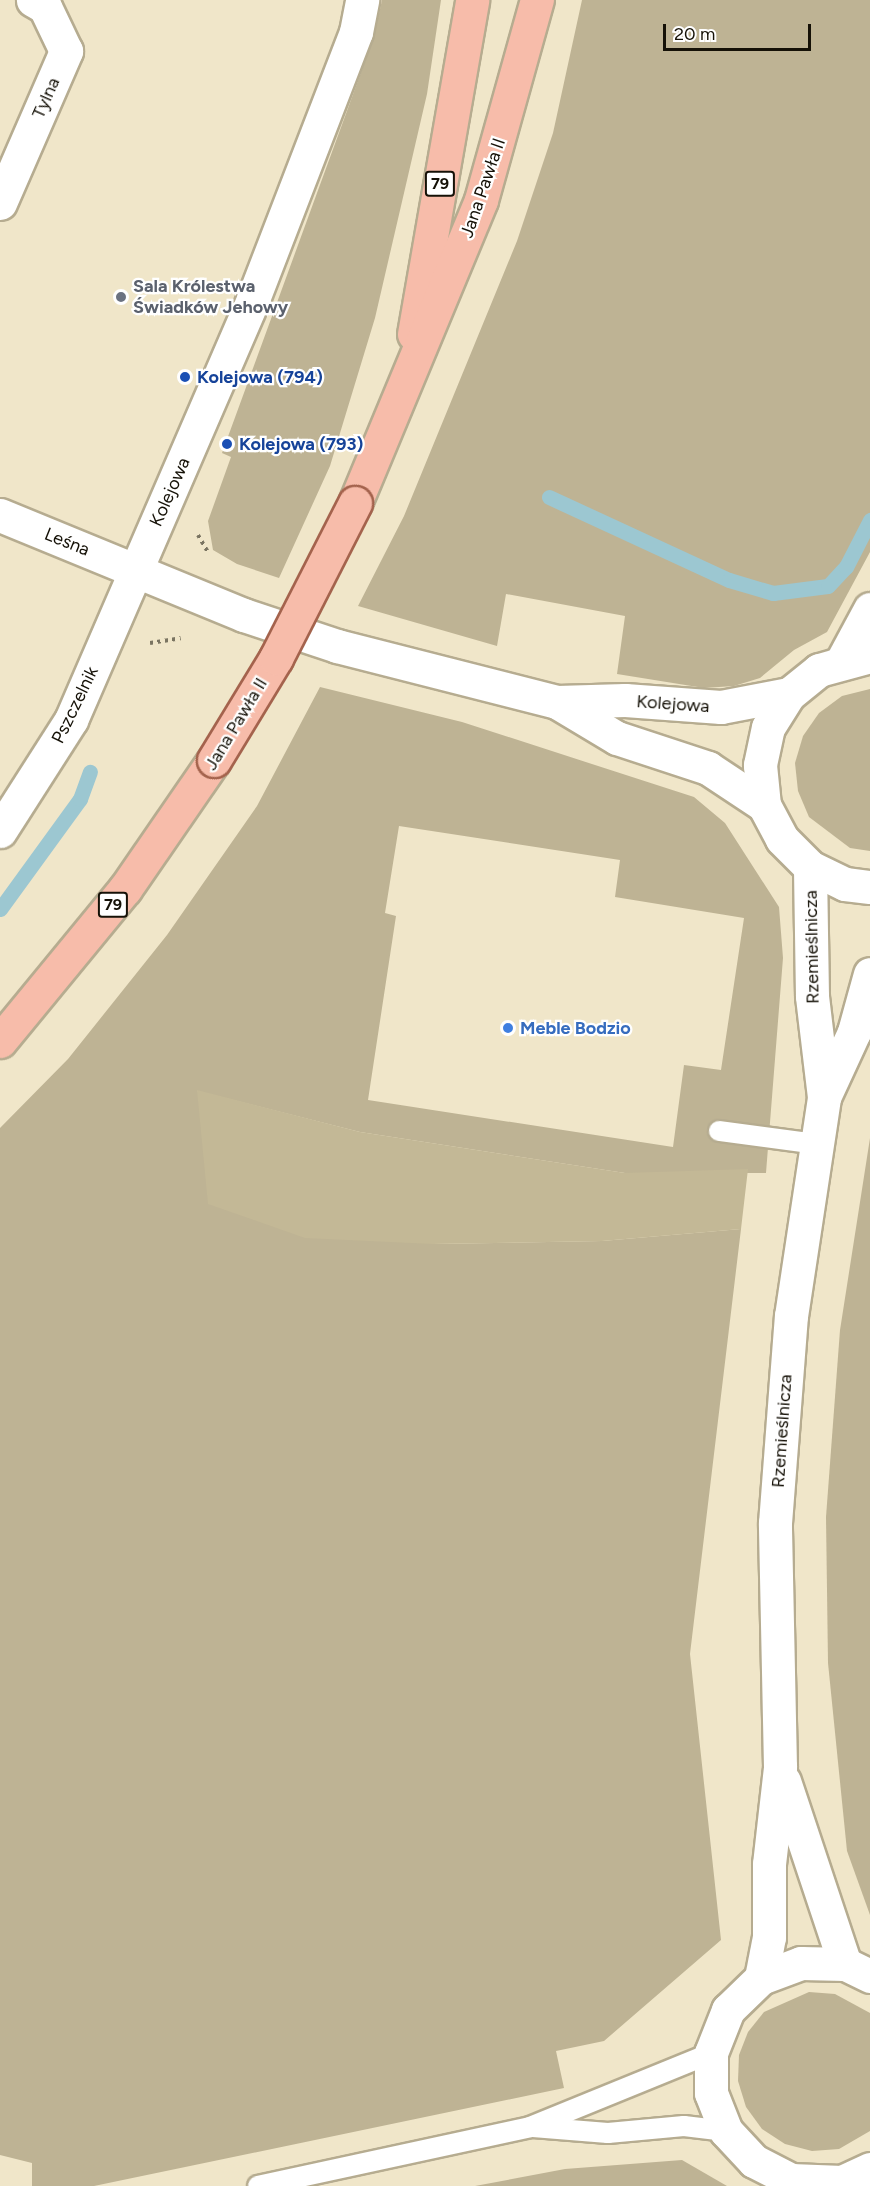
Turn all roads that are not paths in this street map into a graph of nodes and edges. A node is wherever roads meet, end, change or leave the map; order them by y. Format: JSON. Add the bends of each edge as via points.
{"nodes":[{"id":1,"x":33,"y":0,"type":"edge"},
{"id":2,"x":362,"y":0,"type":"edge"},
{"id":3,"x":472,"y":0,"type":"edge"},
{"id":4,"x":537,"y":0,"type":"edge"},
{"id":5,"x":0,"y":203,"type":"edge"},
{"id":6,"x":408,"y":369,"type":"junction"},
{"id":7,"x":0,"y":515,"type":"edge"},
{"id":8,"x":134,"y":570,"type":"junction"},
{"id":9,"x":870,"y":609,"type":"edge"},
{"id":10,"x":856,"y":658,"type":"edge"},
{"id":11,"x":789,"y":694,"type":"junction"},
{"id":12,"x":557,"y":702,"type":"junction"},
{"id":13,"x":764,"y":804,"type":"junction"},
{"id":14,"x":0,"y":831,"type":"edge"},
{"id":15,"x":810,"y":867,"type":"junction"},
{"id":16,"x":870,"y":887,"type":"edge"},
{"id":17,"x":870,"y":974,"type":"edge"},
{"id":18,"x":0,"y":1041,"type":"edge"},
{"id":19,"x":824,"y":1097,"type":"junction"},
{"id":20,"x":719,"y":1131,"type":"dead end"},
{"id":21,"x":817,"y":1144,"type":"junction"},
{"id":22,"x":780,"y":1767,"type":"junction"},
{"id":23,"x":857,"y":1970,"type":"edge"},
{"id":24,"x":761,"y":1978,"type":"junction"},
{"id":25,"x":711,"y":2053,"type":"junction"},
{"id":26,"x":530,"y":2127,"type":"junction"},
{"id":27,"x":726,"y":2131,"type":"junction"},
{"id":28,"x":870,"y":2169,"type":"edge"},
{"id":29,"x":794,"y":2183,"type":"edge"},
{"id":30,"x":258,"y":2186,"type":"edge"}],
"edges":[{"from":1,"to":5,"type":"street","name":"Tylna","via":[[45,7],[66,51]]},
{"from":2,"to":8,"type":"street","name":"Kolejowa","via":[[356,32],[253,299]]},
{"from":3,"to":6,"type":"main road","name":"Jana Pawła II","number":"79"},
{"from":4,"to":6,"type":"main road","name":"Jana Pawła II","number":"79","via":[[481,200],[441,303]]},
{"from":6,"to":18,"type":"main road","name":"Jana Pawła II","number":"79","bridge":true,"via":[[355,503],[276,658],[214,760],[125,889]]},
{"from":7,"to":8,"type":"street","name":"Leśna"},
{"from":8,"to":12,"type":"street","name":"Kolejowa","via":[[336,646]]},
{"from":8,"to":14,"type":"street","name":"Pszczelnik","via":[[71,720]]},
{"from":9,"to":10,"type":"street"},
{"from":10,"to":11,"type":"street","via":[[819,670]]},
{"from":11,"to":12,"type":"street","name":"Kolejowa","via":[[721,707],[625,700]]},
{"from":11,"to":13,"type":"street","via":[[768,727],[760,765]]},
{"from":12,"to":13,"type":"street","name":"Kolejowa","via":[[617,738],[708,768]]},
{"from":13,"to":15,"type":"street","via":[[782,840]]},
{"from":15,"to":16,"type":"street","via":[[845,884]]},
{"from":15,"to":19,"type":"street","name":"Rzemieślnicza","via":[[812,996]]},
{"from":17,"to":19,"type":"street","name":"Rzemieślnicza","via":[[854,1032]]},
{"from":19,"to":21,"type":"street","name":"Rzemieślnicza"},
{"from":20,"to":21,"type":"lane"},
{"from":21,"to":22,"type":"street","name":"Rzemieślnicza","via":[[790,1316],[775,1522]]},
{"from":22,"to":23,"type":"street","name":"Rzemieślnicza"},
{"from":22,"to":24,"type":"street","name":"Rzemieślnicza","via":[[769,1864],[768,1937]]},
{"from":23,"to":24,"type":"street","via":[[801,1963]]},
{"from":24,"to":25,"type":"street","via":[[728,2010]]},
{"from":25,"to":26,"type":"lane"},
{"from":25,"to":27,"type":"street","via":[[711,2094]]},
{"from":26,"to":27,"type":"lane","via":[[608,2133],[684,2126]]},
{"from":26,"to":30,"type":"lane"},
{"from":27,"to":29,"type":"street","via":[[754,2162]]},
{"from":28,"to":29,"type":"street","via":[[842,2182]]}]}
